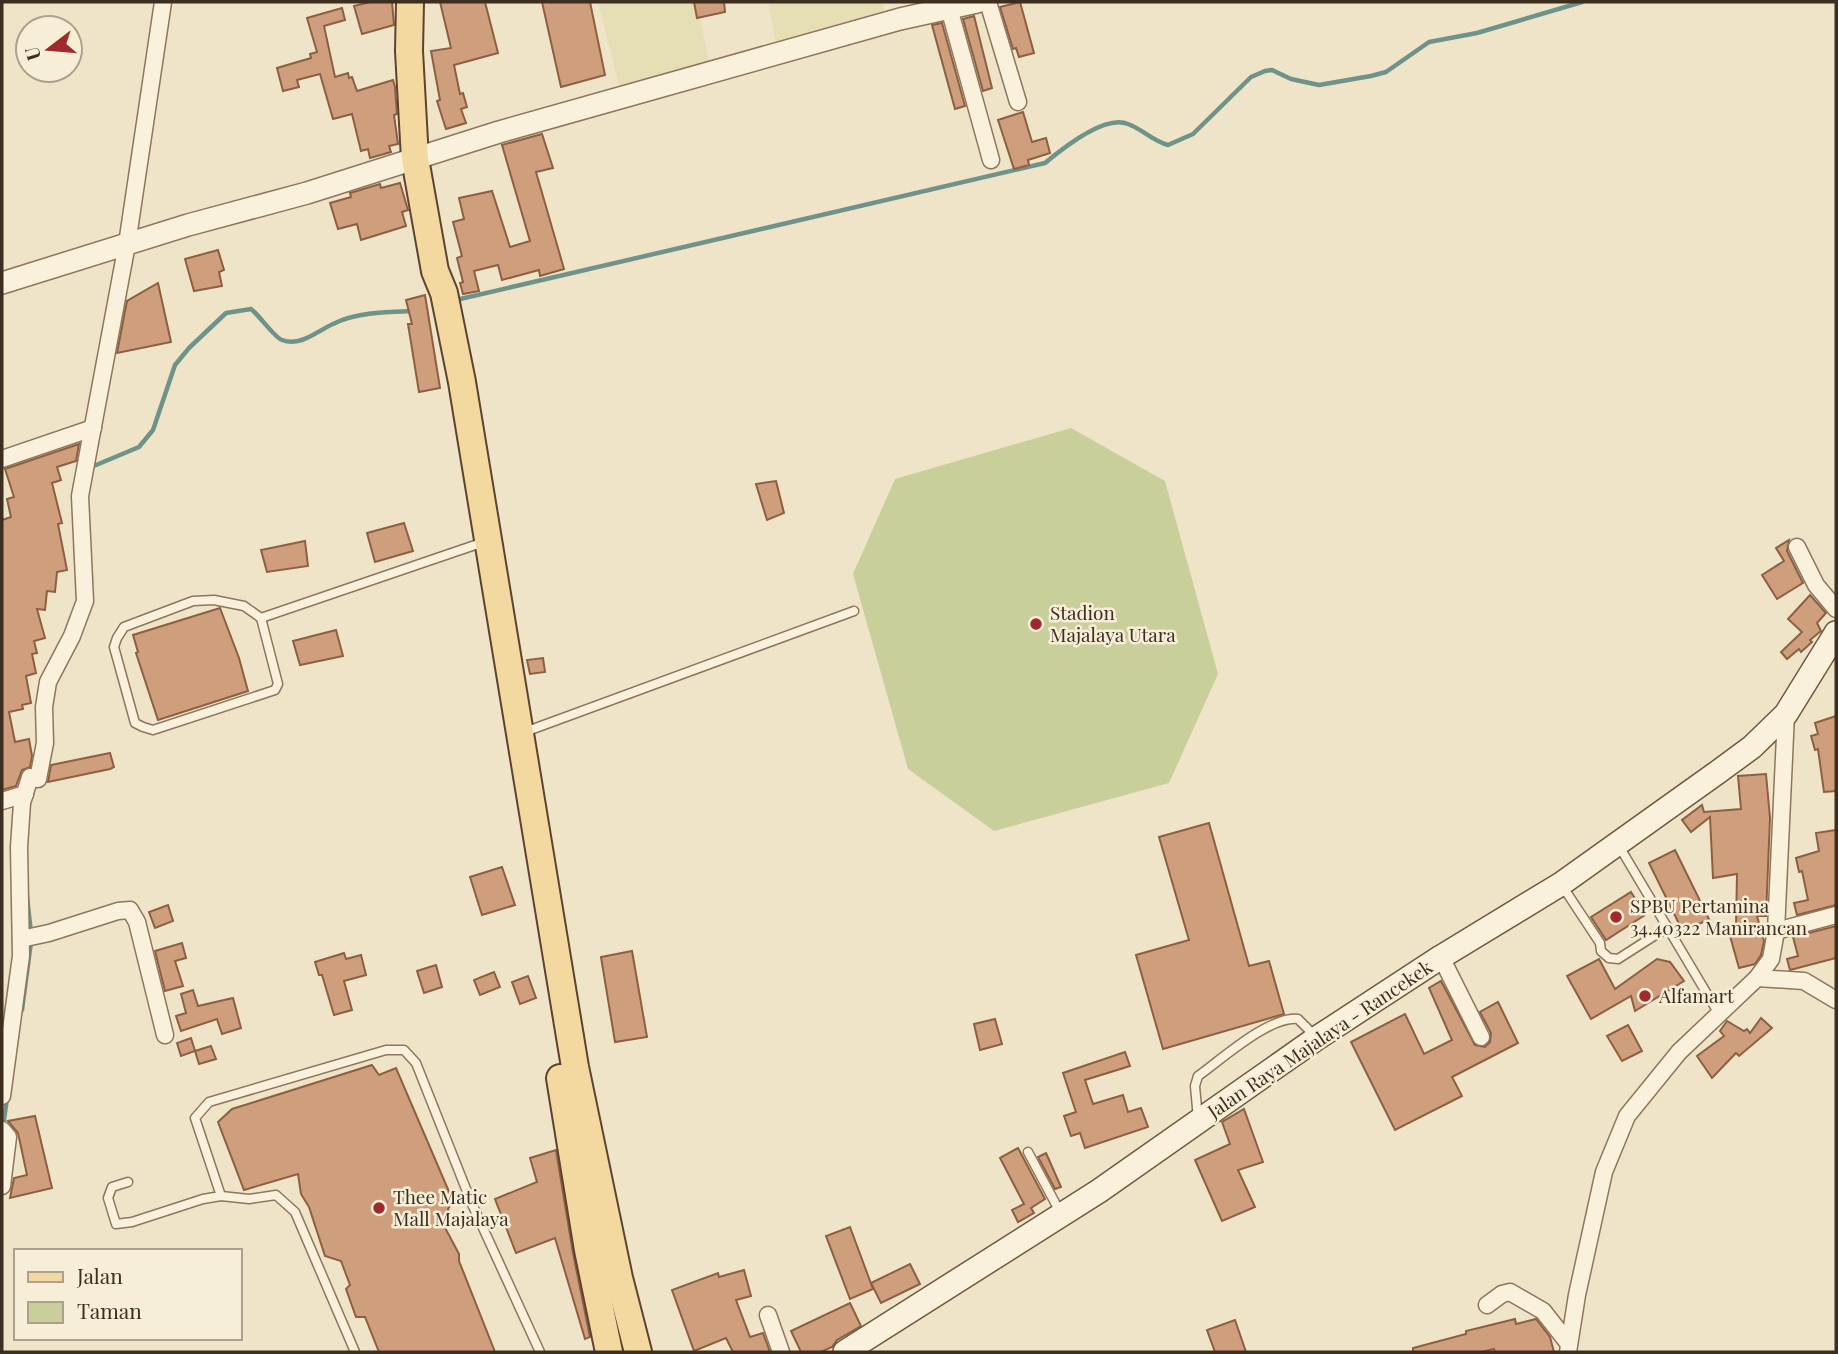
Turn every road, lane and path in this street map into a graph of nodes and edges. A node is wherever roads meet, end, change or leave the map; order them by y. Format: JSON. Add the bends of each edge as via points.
{"nodes":[{"id":1,"x":163,"y":2,"type":"edge"},
{"id":2,"x":410,"y":2,"type":"edge"},
{"id":3,"x":976,"y":2,"type":"edge"},
{"id":4,"x":988,"y":2,"type":"edge"},
{"id":5,"x":942,"y":7,"type":"edge"},
{"id":6,"x":1018,"y":102,"type":"dead end"},
{"id":7,"x":415,"y":159,"type":"junction"},
{"id":8,"x":991,"y":160,"type":"dead end"},
{"id":9,"x":127,"y":244,"type":"junction"},
{"id":10,"x":2,"y":284,"type":"edge"},
{"id":11,"x":93,"y":428,"type":"junction"},
{"id":12,"x":2,"y":459,"type":"edge"},
{"id":13,"x":481,"y":543,"type":"junction"},
{"id":14,"x":1797,"y":547,"type":"dead end"},
{"id":15,"x":1836,"y":609,"type":"edge"},
{"id":16,"x":854,"y":611,"type":"dead end"},
{"id":17,"x":261,"y":618,"type":"junction"},
{"id":18,"x":1836,"y":633,"type":"edge"},
{"id":19,"x":1786,"y":714,"type":"junction"},
{"id":20,"x":520,"y":734,"type":"junction"},
{"id":21,"x":25,"y":794,"type":"junction"},
{"id":22,"x":2,"y":801,"type":"edge"},
{"id":23,"x":1617,"y":844,"type":"junction"},
{"id":24,"x":1561,"y":884,"type":"junction"},
{"id":25,"x":1836,"y":915,"type":"edge"},
{"id":26,"x":1668,"y":927,"type":"junction"},
{"id":27,"x":1776,"y":931,"type":"junction"},
{"id":28,"x":25,"y":938,"type":"junction"},
{"id":29,"x":1441,"y":957,"type":"junction"},
{"id":30,"x":1757,"y":978,"type":"junction"},
{"id":31,"x":1836,"y":1000,"type":"edge"},
{"id":32,"x":1718,"y":1014,"type":"junction"},
{"id":33,"x":166,"y":1035,"type":"dead end"},
{"id":34,"x":1481,"y":1037,"type":"dead end"},
{"id":35,"x":1317,"y":1038,"type":"junction"},
{"id":36,"x":2,"y":1096,"type":"edge"},
{"id":37,"x":1199,"y":1122,"type":"junction"},
{"id":38,"x":2,"y":1130,"type":"edge"},
{"id":39,"x":1028,"y":1152,"type":"dead end"},
{"id":40,"x":128,"y":1182,"type":"dead end"},
{"id":41,"x":2,"y":1186,"type":"edge"},
{"id":42,"x":221,"y":1196,"type":"junction"},
{"id":43,"x":1062,"y":1214,"type":"junction"},
{"id":44,"x":1487,"y":1305,"type":"dead end"},
{"id":45,"x":768,"y":1315,"type":"dead end"},
{"id":46,"x":1568,"y":1348,"type":"edge"},
{"id":47,"x":355,"y":1352,"type":"edge"},
{"id":48,"x":540,"y":1352,"type":"edge"},
{"id":49,"x":609,"y":1352,"type":"edge"},
{"id":50,"x":638,"y":1352,"type":"edge"},
{"id":51,"x":781,"y":1352,"type":"edge"},
{"id":52,"x":845,"y":1352,"type":"edge"}],
"edges":[{"from":1,"to":9,"type":"street"},
{"from":2,"to":7,"type":"main road"},
{"from":3,"to":5,"type":"street"},
{"from":4,"to":6,"type":"street"},
{"from":5,"to":7,"type":"street"},
{"from":5,"to":8,"type":"street"},
{"from":7,"to":9,"type":"street"},
{"from":7,"to":13,"type":"main road","via":[[435,271],[434,299]]},
{"from":9,"to":10,"type":"street"},
{"from":9,"to":11,"type":"street"},
{"from":11,"to":12,"type":"street"},
{"from":11,"to":21,"type":"street","via":[[80,496],[85,601],[48,682],[41,768],[38,779],[30,777]]},
{"from":13,"to":17,"type":"lane"},
{"from":13,"to":20,"type":"main road"},
{"from":13,"to":49,"type":"main road","via":[[588,1250]]},
{"from":14,"to":15,"type":"street","via":[[1816,585]]},
{"from":16,"to":20,"type":"lane"},
{"from":17,"to":17,"type":"lane","via":[[244,606],[204,600],[124,627],[114,647],[135,723],[153,730],[275,690],[278,684]]},
{"from":18,"to":19,"type":"main road","name":"Jalan Raya Majalaya - Rancekek"},
{"from":19,"to":23,"type":"main road","name":"Jalan Raya Majalaya - Rancekek","via":[[1744,753]]},
{"from":19,"to":27,"type":"street"},
{"from":20,"to":50,"type":"main road","via":[[575,1067]]},
{"from":21,"to":22,"type":"street"},
{"from":21,"to":28,"type":"street","via":[[19,847]]},
{"from":23,"to":24,"type":"main road","name":"Jalan Raya Majalaya - Rancekek"},
{"from":23,"to":26,"type":"lane"},
{"from":24,"to":26,"type":"lane","via":[[1609,958],[1618,959]]},
{"from":24,"to":29,"type":"main road","name":"Jalan Raya Majalaya - Rancekek"},
{"from":25,"to":27,"type":"street"},
{"from":26,"to":32,"type":"lane"},
{"from":27,"to":30,"type":"street","via":[[1771,958]]},
{"from":28,"to":33,"type":"street","via":[[130,910]]},
{"from":28,"to":36,"type":"street"},
{"from":29,"to":34,"type":"street"},
{"from":29,"to":35,"type":"main road","name":"Jalan Raya Majalaya - Rancekek"},
{"from":30,"to":31,"type":"street","via":[[1804,981]]},
{"from":30,"to":32,"type":"street"},
{"from":32,"to":46,"type":"street","via":[[1679,1052],[1627,1116],[1604,1172]]},
{"from":35,"to":37,"type":"main road","name":"Jalan Raya Majalaya - Rancekek"},
{"from":35,"to":37,"type":"lane","via":[[1298,1019],[1280,1021],[1198,1076]]},
{"from":37,"to":43,"type":"main road","name":"Jalan Raya Majalaya - Rancekek"},
{"from":38,"to":41,"type":"street","via":[[8,1138]]},
{"from":39,"to":43,"type":"lane"},
{"from":40,"to":42,"type":"lane","via":[[112,1187],[108,1198],[117,1224]]},
{"from":42,"to":47,"type":"lane","via":[[249,1199],[276,1195],[291,1207]]},
{"from":42,"to":48,"type":"lane","via":[[195,1118],[209,1102],[386,1050],[404,1050],[416,1063],[472,1204]]},
{"from":43,"to":52,"type":"main road","name":"Jalan Raya Majalaya - Rancekek"},
{"from":44,"to":46,"type":"street","via":[[1510,1292],[1548,1316]]},
{"from":45,"to":51,"type":"street"}]}
